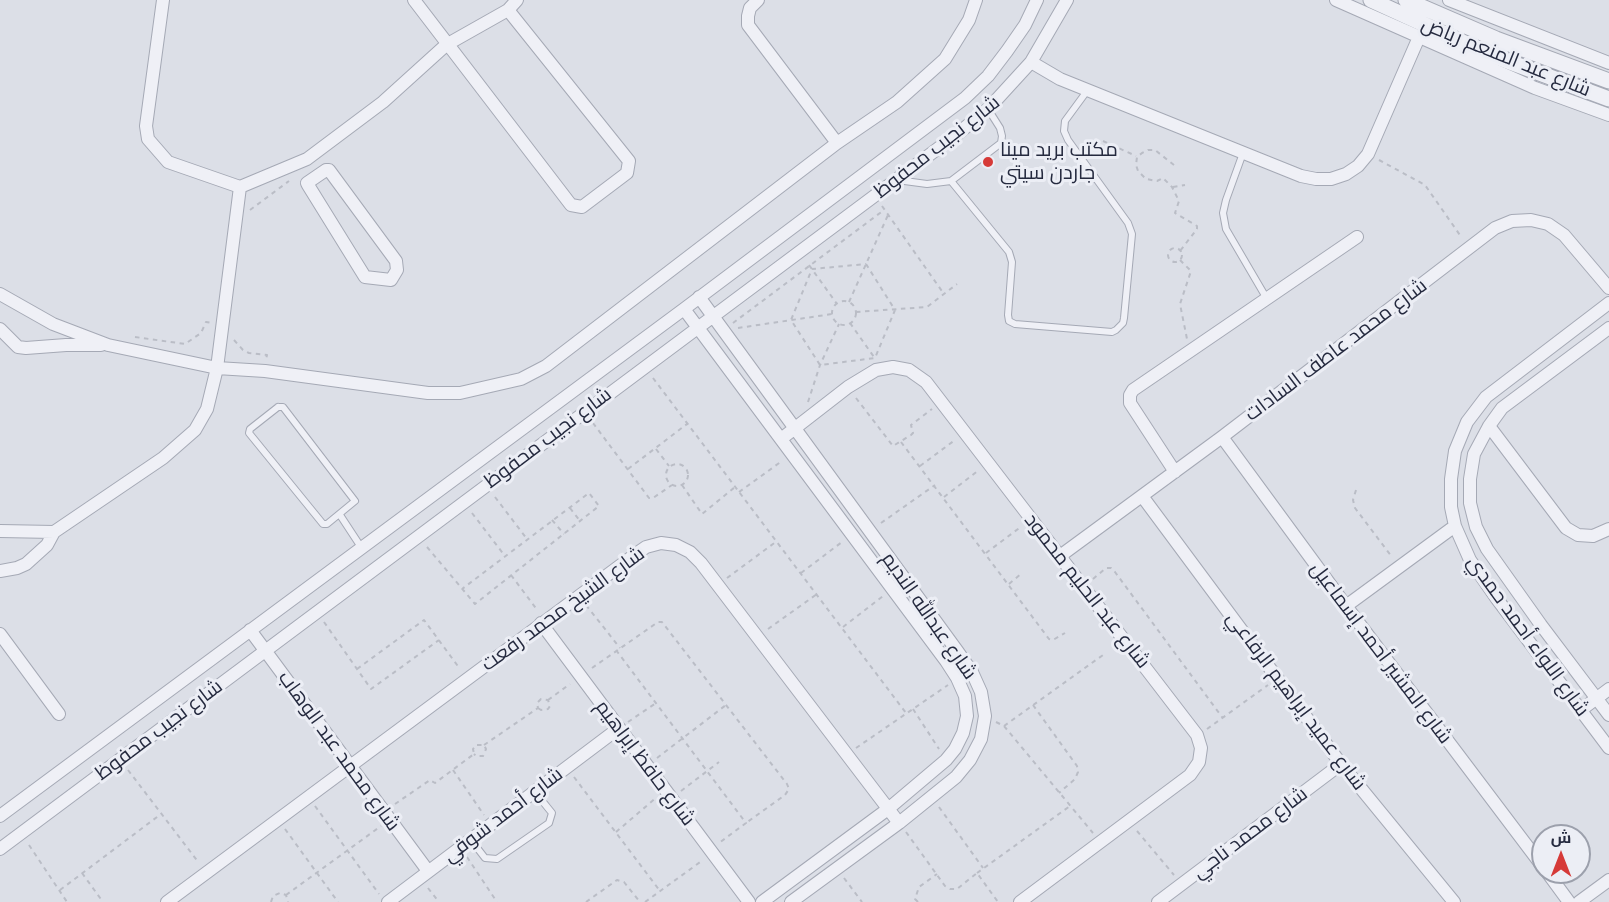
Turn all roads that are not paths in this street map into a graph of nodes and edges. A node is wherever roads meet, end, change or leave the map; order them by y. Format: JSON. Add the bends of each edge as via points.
{"nodes":[{"id":1,"x":163,"y":0,"type":"edge"},
{"id":2,"x":414,"y":0,"type":"edge"},
{"id":3,"x":758,"y":0,"type":"edge"},
{"id":4,"x":976,"y":0,"type":"edge"},
{"id":5,"x":1037,"y":0,"type":"edge"},
{"id":6,"x":1067,"y":0,"type":"edge"},
{"id":7,"x":1336,"y":0,"type":"edge"},
{"id":8,"x":1371,"y":0,"type":"edge"},
{"id":9,"x":1406,"y":0,"type":"edge"},
{"id":10,"x":1449,"y":0,"type":"edge"},
{"id":11,"x":512,"y":5,"type":"edge"},
{"id":12,"x":1419,"y":37,"type":"junction"},
{"id":13,"x":446,"y":45,"type":"junction"},
{"id":14,"x":1031,"y":62,"type":"junction"},
{"id":15,"x":1609,"y":63,"type":"edge"},
{"id":16,"x":1609,"y":81,"type":"edge"},
{"id":17,"x":1088,"y":91,"type":"junction"},
{"id":18,"x":1609,"y":99,"type":"edge"},
{"id":19,"x":988,"y":109,"type":"junction"},
{"id":20,"x":1609,"y":116,"type":"edge"},
{"id":21,"x":837,"y":143,"type":"junction"},
{"id":22,"x":1244,"y":153,"type":"junction"},
{"id":23,"x":307,"y":159,"type":"junction"},
{"id":24,"x":317,"y":175,"type":"junction"},
{"id":25,"x":896,"y":180,"type":"junction"},
{"id":26,"x":951,"y":181,"type":"junction"},
{"id":27,"x":240,"y":187,"type":"junction"},
{"id":28,"x":1357,"y":237,"type":"dead end"},
{"id":29,"x":1609,"y":288,"type":"edge"},
{"id":30,"x":0,"y":294,"type":"edge"},
{"id":31,"x":699,"y":297,"type":"junction"},
{"id":32,"x":1267,"y":298,"type":"junction"},
{"id":33,"x":1609,"y":303,"type":"edge"},
{"id":34,"x":684,"y":309,"type":"junction"},
{"id":35,"x":713,"y":316,"type":"junction"},
{"id":36,"x":698,"y":327,"type":"junction"},
{"id":37,"x":1609,"y":328,"type":"edge"},
{"id":38,"x":0,"y":329,"type":"edge"},
{"id":39,"x":108,"y":345,"type":"junction"},
{"id":40,"x":217,"y":368,"type":"junction"},
{"id":41,"x":797,"y":426,"type":"junction"},
{"id":42,"x":1489,"y":426,"type":"junction"},
{"id":43,"x":1222,"y":437,"type":"junction"},
{"id":44,"x":781,"y":439,"type":"junction"},
{"id":45,"x":1175,"y":472,"type":"junction"},
{"id":46,"x":1142,"y":496,"type":"junction"},
{"id":47,"x":340,"y":515,"type":"junction"},
{"id":48,"x":1455,"y":526,"type":"junction"},
{"id":49,"x":1609,"y":530,"type":"edge"},
{"id":50,"x":0,"y":531,"type":"edge"},
{"id":51,"x":54,"y":532,"type":"junction"},
{"id":52,"x":361,"y":547,"type":"junction"},
{"id":53,"x":1060,"y":556,"type":"junction"},
{"id":54,"x":0,"y":571,"type":"edge"},
{"id":55,"x":1346,"y":606,"type":"junction"},
{"id":56,"x":543,"y":622,"type":"junction"},
{"id":57,"x":250,"y":630,"type":"junction"},
{"id":58,"x":0,"y":634,"type":"edge"},
{"id":59,"x":265,"y":650,"type":"junction"},
{"id":60,"x":1609,"y":689,"type":"edge"},
{"id":61,"x":1597,"y":698,"type":"junction"},
{"id":62,"x":1581,"y":710,"type":"junction"},
{"id":63,"x":59,"y":714,"type":"dead end"},
{"id":64,"x":1609,"y":715,"type":"edge"},
{"id":65,"x":619,"y":728,"type":"junction"},
{"id":66,"x":1609,"y":747,"type":"edge"},
{"id":67,"x":1341,"y":764,"type":"junction"},
{"id":68,"x":350,"y":765,"type":"junction"},
{"id":69,"x":535,"y":791,"type":"junction"},
{"id":70,"x":888,"y":809,"type":"junction"},
{"id":71,"x":0,"y":816,"type":"edge"},
{"id":72,"x":898,"y":823,"type":"junction"},
{"id":73,"x":466,"y":844,"type":"junction"},
{"id":74,"x":0,"y":849,"type":"edge"},
{"id":75,"x":1531,"y":851,"type":"edge"},
{"id":76,"x":424,"y":875,"type":"junction"},
{"id":77,"x":1609,"y":880,"type":"edge"},
{"id":78,"x":1556,"y":884,"type":"edge"},
{"id":79,"x":383,"y":898,"type":"edge"},
{"id":80,"x":167,"y":902,"type":"edge"},
{"id":81,"x":749,"y":902,"type":"edge"},
{"id":82,"x":762,"y":902,"type":"edge"},
{"id":83,"x":791,"y":902,"type":"edge"},
{"id":84,"x":1020,"y":902,"type":"edge"},
{"id":85,"x":1158,"y":902,"type":"edge"},
{"id":86,"x":1454,"y":902,"type":"edge"},
{"id":87,"x":1569,"y":902,"type":"edge"},
{"id":88,"x":1579,"y":902,"type":"edge"}],
"edges":[{"from":1,"to":27,"type":"street","via":[[146,126],[148,139],[168,162]]},
{"from":2,"to":13,"type":"street"},
{"from":3,"to":21,"type":"street","via":[[750,8],[748,25]]},
{"from":4,"to":21,"type":"street","via":[[969,20],[945,59],[897,102]]},
{"from":5,"to":31,"type":"street","name":"شارع نجيب محفوظ","via":[[1007,51],[965,98]]},
{"from":6,"to":14,"type":"street","name":"شارع نجيب محفوظ"},
{"from":7,"to":12,"type":"street"},
{"from":8,"to":18,"type":"street","name":"شارع عبد المنعم رياض","via":[[1491,54]]},
{"from":9,"to":16,"type":"street","name":"شارع عبد المنعم رياض"},
{"from":10,"to":15,"type":"street"},
{"from":11,"to":13,"type":"street"},
{"from":11,"to":13,"type":"street","via":[[629,161],[627,173],[585,205],[571,205]]},
{"from":12,"to":20,"type":"street"},
{"from":12,"to":22,"type":"street","via":[[1368,154],[1346,174],[1316,180]]},
{"from":13,"to":23,"type":"street","via":[[383,102]]},
{"from":14,"to":17,"type":"street"},
{"from":14,"to":19,"type":"street","name":"شارع نجيب محفوظ"},
{"from":17,"to":22,"type":"street"},
{"from":17,"to":26,"type":"lane","via":[[1065,121],[1064,131],[1132,234],[1124,318],[1116,330],[1009,321],[1010,252]]},
{"from":19,"to":25,"type":"street","name":"شارع نجيب محفوظ"},
{"from":19,"to":26,"type":"lane","via":[[1000,128],[1001,143]]},
{"from":21,"to":40,"type":"street","via":[[546,366],[521,379],[460,393],[428,393]]},
{"from":22,"to":32,"type":"lane","via":[[1223,213],[1226,229]]},
{"from":23,"to":24,"type":"street"},
{"from":23,"to":27,"type":"street"},
{"from":24,"to":24,"type":"street","via":[[307,183],[365,277],[391,280],[398,270],[396,261],[329,170]]},
{"from":25,"to":26,"type":"lane","via":[[927,184]]},
{"from":25,"to":35,"type":"street","name":"شارع نجيب محفوظ"},
{"from":27,"to":40,"type":"street"},
{"from":28,"to":32,"type":"street"},
{"from":29,"to":43,"type":"street","name":"شارع محمد عاطف السادات","via":[[1564,235],[1548,224],[1512,221],[1495,228]]},
{"from":30,"to":39,"type":"street","via":[[53,324]]},
{"from":31,"to":34,"type":"street","name":"شارع نجيب محفوظ"},
{"from":31,"to":35,"type":"street","name":"شارع عبدالله النديم"},
{"from":32,"to":45,"type":"street","via":[[1130,395],[1130,403]]},
{"from":33,"to":48,"type":"street","name":"شارع اللواء أحمد حمدي","via":[[1486,397],[1467,422],[1455,451],[1451,479]]},
{"from":34,"to":36,"type":"street","name":"شارع عبدالله النديم"},
{"from":34,"to":52,"type":"street","name":"شارع نجيب محفوظ"},
{"from":35,"to":36,"type":"street","name":"شارع نجيب محفوظ"},
{"from":35,"to":41,"type":"street","name":"شارع عبدالله النديم"},
{"from":36,"to":44,"type":"street","name":"شارع عبدالله النديم"},
{"from":36,"to":59,"type":"street","name":"شارع نجيب محفوظ"},
{"from":37,"to":42,"type":"street","name":"شارع اللواء أحمد حمدي","via":[[1502,408]]},
{"from":38,"to":39,"type":"street","via":[[18,346],[26,348]]},
{"from":39,"to":40,"type":"street"},
{"from":40,"to":51,"type":"street","via":[[207,409],[195,430],[163,458]]},
{"from":41,"to":44,"type":"street"},
{"from":41,"to":53,"type":"street","name":"شارع عبد الحليم محمود","via":[[879,363],[909,370],[926,382]]},
{"from":41,"to":72,"type":"street","name":"شارع عبدالله النديم","via":[[972,672],[981,692],[985,716],[981,739],[970,760],[956,777]]},
{"from":42,"to":49,"type":"street","via":[[1566,528],[1578,535],[1593,536]]},
{"from":42,"to":61,"type":"street","name":"شارع اللواء أحمد حمدي","via":[[1474,454],[1470,479],[1476,527],[1513,587]]},
{"from":43,"to":45,"type":"street","name":"شارع محمد عاطف السادات"},
{"from":43,"to":55,"type":"street","name":"شارع المشير أحمد إسماعيل"},
{"from":44,"to":70,"type":"street","name":"شارع عبدالله النديم","via":[[957,678],[965,696],[967,716],[955,749]]},
{"from":45,"to":46,"type":"street","name":"شارع محمد عاطف السادات"},
{"from":46,"to":53,"type":"street","name":"شارع محمد عاطف السادات"},
{"from":46,"to":67,"type":"street","name":"شارع عميد إبراهيم الرفاعي"},
{"from":47,"to":47,"type":"lane","via":[[355,501],[282,407],[278,407],[249,433],[323,524]]},
{"from":47,"to":52,"type":"lane"},
{"from":48,"to":55,"type":"street"},
{"from":48,"to":62,"type":"street","name":"شارع اللواء أحمد حمدي","via":[[1470,560]]},
{"from":50,"to":51,"type":"street"},
{"from":51,"to":54,"type":"street","via":[[47,545],[26,564]]},
{"from":52,"to":57,"type":"street","name":"شارع نجيب محفوظ"},
{"from":53,"to":84,"type":"street","name":"شارع عبد الحليم محمود","via":[[1197,735],[1201,748],[1199,762],[1190,775]]},
{"from":55,"to":75,"type":"street","name":"شارع المشير أحمد إسماعيل"},
{"from":56,"to":65,"type":"street","name":"شارع حافظ إبراهيم"},
{"from":56,"to":68,"type":"street","name":"شارع الشيخ محمد رفعت"},
{"from":56,"to":70,"type":"street","name":"شارع الشيخ محمد رفعت","via":[[646,547],[661,543],[690,552]]},
{"from":57,"to":59,"type":"street","name":"شارع محمد عبد الوهاب"},
{"from":57,"to":71,"type":"street","name":"شارع نجيب محفوظ"},
{"from":58,"to":63,"type":"street"},
{"from":59,"to":68,"type":"street","name":"شارع محمد عبد الوهاب"},
{"from":59,"to":74,"type":"street","name":"شارع نجيب محفوظ"},
{"from":60,"to":61,"type":"street"},
{"from":61,"to":62,"type":"street"},
{"from":61,"to":64,"type":"street","name":"شارع اللواء أحمد حمدي"},
{"from":62,"to":66,"type":"street","name":"شارع اللواء أحمد حمدي"},
{"from":65,"to":69,"type":"street","name":"شارع أحمد شوقي"},
{"from":65,"to":81,"type":"street","name":"شارع حافظ إبراهيم"},
{"from":67,"to":85,"type":"street","name":"شارع محمد ناجي"},
{"from":67,"to":86,"type":"street","name":"شارع عميد إبراهيم الرفاعي"},
{"from":68,"to":76,"type":"street","name":"شارع محمد عبد الوهاب"},
{"from":68,"to":80,"type":"street","name":"شارع الشيخ محمد رفعت"},
{"from":69,"to":73,"type":"street","name":"شارع أحمد شوقي"},
{"from":69,"to":73,"type":"lane","via":[[552,813],[549,823],[497,859],[485,858]]},
{"from":70,"to":72,"type":"street","name":"شارع الشيخ محمد رفعت"},
{"from":70,"to":82,"type":"street","name":"شارع عبدالله النديم"},
{"from":72,"to":83,"type":"street","name":"شارع عبدالله النديم"},
{"from":73,"to":76,"type":"street","name":"شارع أحمد شوقي"},
{"from":76,"to":79,"type":"street","name":"شارع أحمد شوقي"},
{"from":77,"to":88,"type":"street"},
{"from":78,"to":87,"type":"street"}]}
